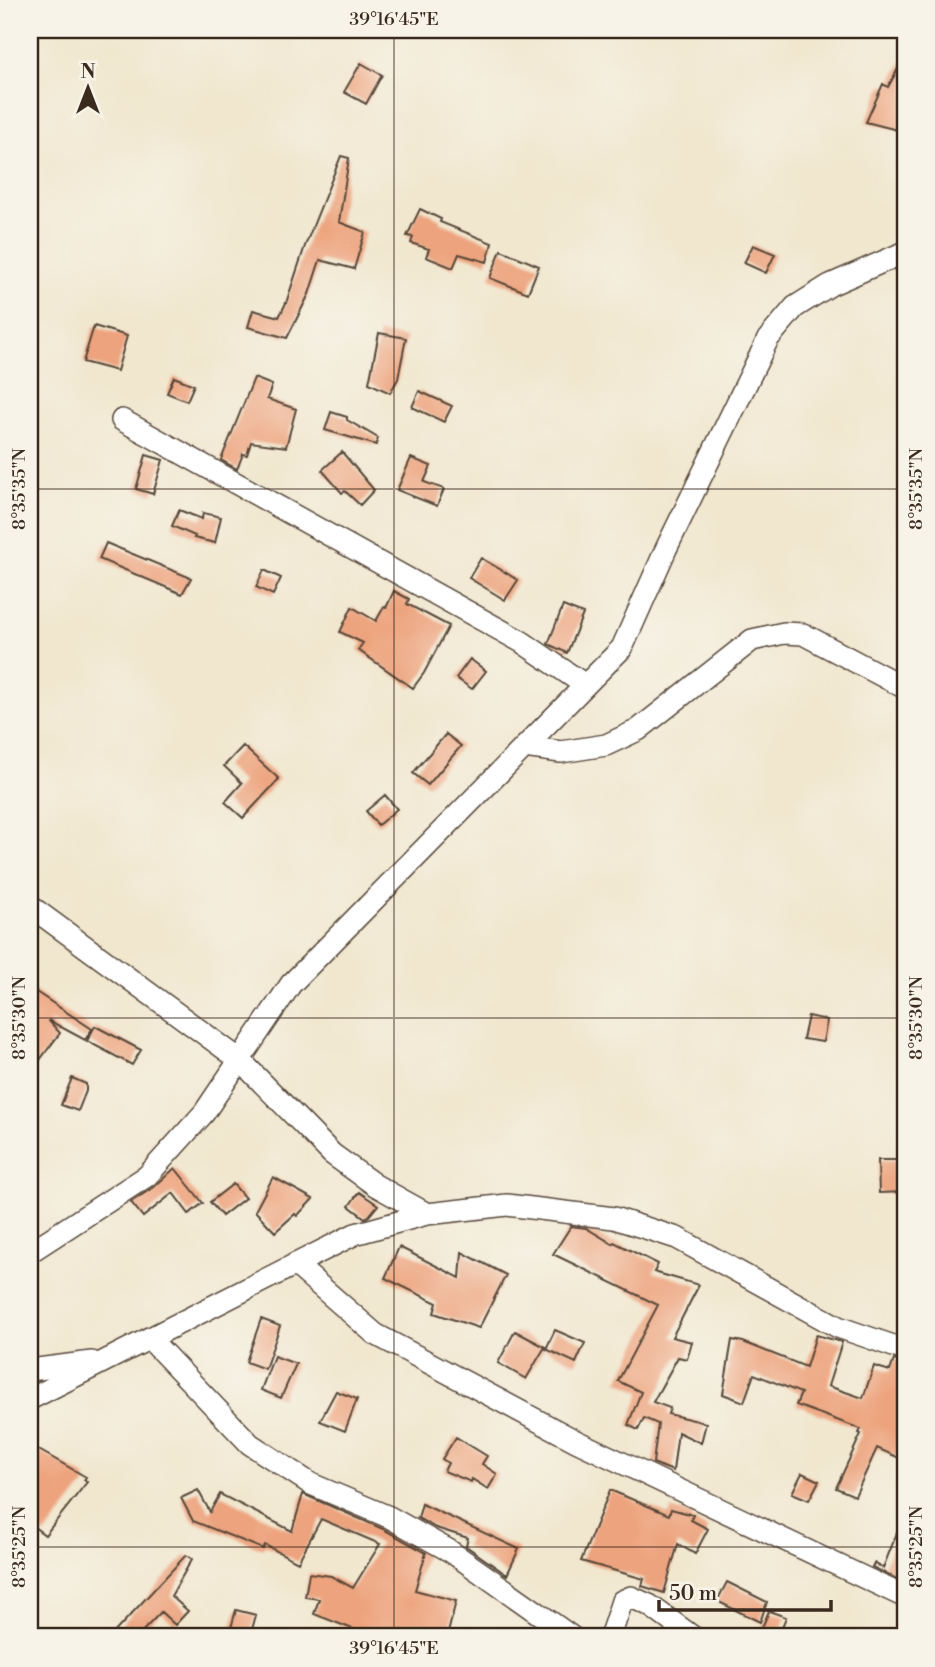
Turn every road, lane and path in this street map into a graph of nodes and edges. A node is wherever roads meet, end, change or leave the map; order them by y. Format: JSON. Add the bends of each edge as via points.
{"nodes":[{"id":1,"x":905,"y":252,"type":"edge"},
{"id":2,"x":122,"y":420,"type":"dead end"},
{"id":3,"x":585,"y":685,"type":"junction"},
{"id":4,"x":905,"y":688,"type":"edge"},
{"id":5,"x":524,"y":747,"type":"junction"},
{"id":6,"x":30,"y":906,"type":"edge"},
{"id":7,"x":240,"y":1060,"type":"junction"},
{"id":8,"x":426,"y":1214,"type":"junction"},
{"id":9,"x":30,"y":1252,"type":"edge"},
{"id":10,"x":295,"y":1264,"type":"junction"},
{"id":11,"x":149,"y":1338,"type":"junction"},
{"id":12,"x":905,"y":1350,"type":"edge"},
{"id":13,"x":108,"y":1359,"type":"junction"},
{"id":14,"x":30,"y":1370,"type":"edge"},
{"id":15,"x":30,"y":1399,"type":"edge"},
{"id":16,"x":905,"y":1597,"type":"edge"},
{"id":17,"x":572,"y":1637,"type":"edge"},
{"id":18,"x":610,"y":1637,"type":"edge"},
{"id":19,"x":694,"y":1637,"type":"edge"}],
"edges":[{"from":1,"to":3,"type":"street","via":[[830,285],[795,307],[768,339],[622,648]]},
{"from":2,"to":3,"type":"street","via":[[522,642]]},
{"from":3,"to":5,"type":"street"},
{"from":4,"to":5,"type":"street","via":[[803,634],[784,633],[752,640],[638,730],[607,745],[561,752]]},
{"from":5,"to":7,"type":"street","via":[[291,984]]},
{"from":6,"to":7,"type":"street"},
{"from":7,"to":8,"type":"street","via":[[332,1154]]},
{"from":7,"to":9,"type":"street","via":[[204,1113],[147,1176]]},
{"from":8,"to":10,"type":"street","via":[[355,1234]]},
{"from":8,"to":12,"type":"street","via":[[507,1205],[614,1218],[677,1238],[838,1327]]},
{"from":10,"to":11,"type":"street"},
{"from":10,"to":16,"type":"street","via":[[375,1334],[576,1441]]},
{"from":11,"to":13,"type":"street"},
{"from":11,"to":17,"type":"street","via":[[250,1444],[311,1483],[389,1517],[450,1551]]},
{"from":13,"to":14,"type":"street"},
{"from":13,"to":15,"type":"street"},
{"from":18,"to":19,"type":"street","via":[[622,1601],[631,1597]]}]}
